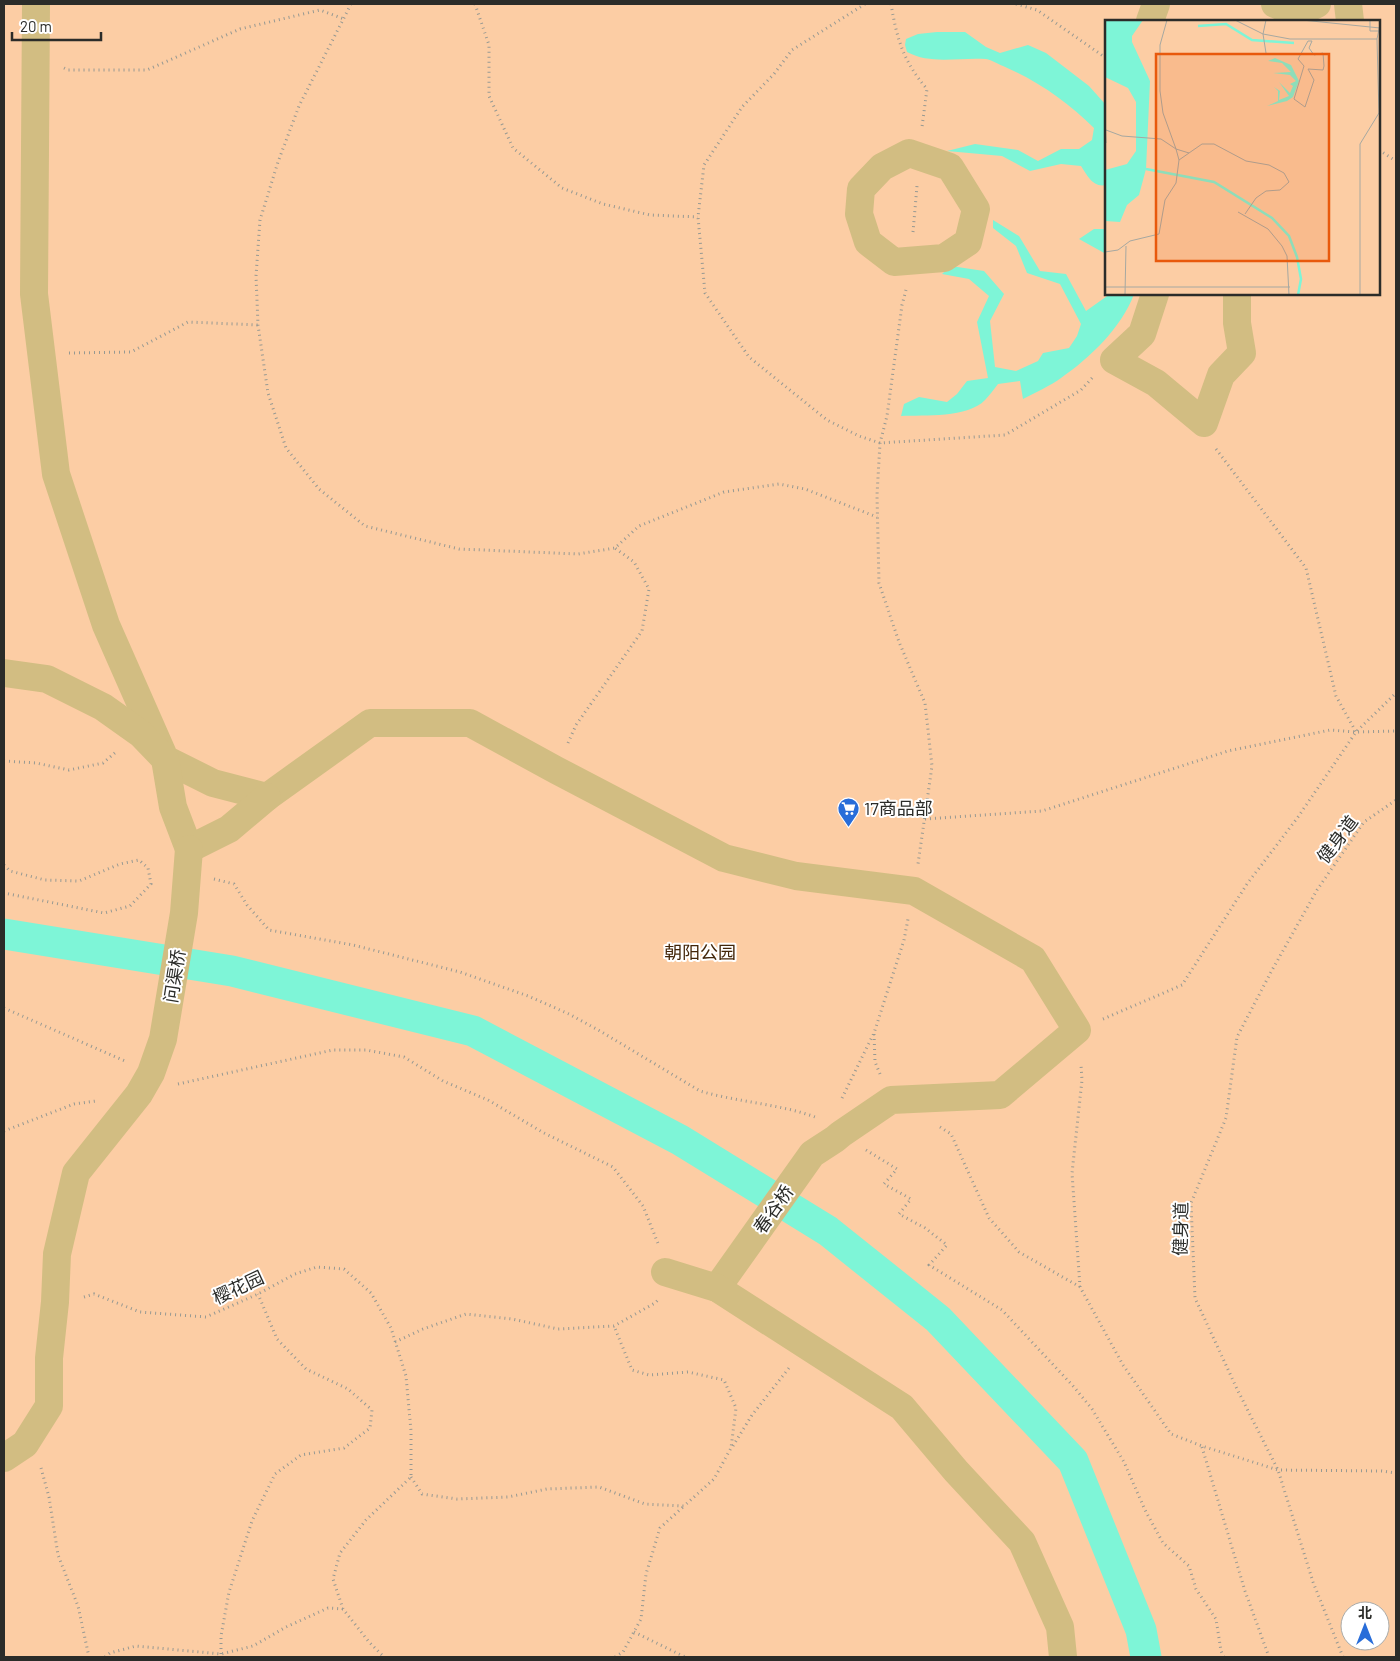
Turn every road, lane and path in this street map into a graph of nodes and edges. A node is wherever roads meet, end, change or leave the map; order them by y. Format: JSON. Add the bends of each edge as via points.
{"nodes":[{"id":1,"x":36,"y":4,"type":"edge"},
{"id":2,"x":351,"y":4,"type":"edge"},
{"id":3,"x":475,"y":4,"type":"edge"},
{"id":4,"x":865,"y":4,"type":"edge"},
{"id":5,"x":891,"y":4,"type":"edge"},
{"id":6,"x":1016,"y":4,"type":"edge"},
{"id":7,"x":1156,"y":4,"type":"edge"},
{"id":8,"x":1275,"y":4,"type":"edge"},
{"id":9,"x":1317,"y":4,"type":"edge"},
{"id":10,"x":1348,"y":4,"type":"edge"},
{"id":11,"x":344,"y":19,"type":"junction"},
{"id":12,"x":1150,"y":20,"type":"edge"},
{"id":13,"x":1350,"y":20,"type":"edge"},
{"id":14,"x":36,"y":54,"type":"junction"},
{"id":15,"x":1105,"y":57,"type":"edge"},
{"id":16,"x":1380,"y":151,"type":"edge"},
{"id":17,"x":919,"y":156,"type":"junction"},
{"id":18,"x":1396,"y":161,"type":"edge"},
{"id":19,"x":698,"y":217,"type":"junction"},
{"id":20,"x":910,"y":262,"type":"junction"},
{"id":21,"x":1155,"y":295,"type":"edge"},
{"id":22,"x":1237,"y":295,"type":"edge"},
{"id":23,"x":258,"y":325,"type":"junction"},
{"id":24,"x":42,"y":356,"type":"junction"},
{"id":25,"x":1099,"y":371,"type":"dead end"},
{"id":26,"x":880,"y":443,"type":"junction"},
{"id":27,"x":1213,"y":445,"type":"dead end"},
{"id":28,"x":877,"y":517,"type":"junction"},
{"id":29,"x":615,"y":548,"type":"junction"},
{"id":30,"x":4,"y":673,"type":"edge"},
{"id":31,"x":1396,"y":693,"type":"edge"},
{"id":32,"x":1396,"y":730,"type":"edge"},
{"id":33,"x":1356,"y":732,"type":"junction"},
{"id":34,"x":141,"y":734,"type":"junction"},
{"id":35,"x":165,"y":759,"type":"junction"},
{"id":36,"x":4,"y":761,"type":"edge"},
{"id":37,"x":556,"y":770,"type":"junction"},
{"id":38,"x":267,"y":797,"type":"junction"},
{"id":39,"x":1396,"y":800,"type":"edge"},
{"id":40,"x":925,"y":820,"type":"junction"},
{"id":41,"x":189,"y":848,"type":"junction"},
{"id":42,"x":4,"y":865,"type":"edge"},
{"id":43,"x":914,"y":891,"type":"junction"},
{"id":44,"x":4,"y":893,"type":"edge"},
{"id":45,"x":4,"y":1008,"type":"edge"},
{"id":46,"x":1077,"y":1030,"type":"junction"},
{"id":47,"x":874,"y":1033,"type":"junction"},
{"id":48,"x":145,"y":1083,"type":"junction"},
{"id":49,"x":891,"y":1100,"type":"junction"},
{"id":50,"x":838,"y":1105,"type":"dead end"},
{"id":51,"x":934,"y":1124,"type":"dead end"},
{"id":52,"x":4,"y":1131,"type":"edge"},
{"id":53,"x":665,"y":1272,"type":"junction"},
{"id":54,"x":1080,"y":1287,"type":"junction"},
{"id":55,"x":717,"y":1288,"type":"junction"},
{"id":56,"x":258,"y":1294,"type":"junction"},
{"id":57,"x":55,"y":1302,"type":"junction"},
{"id":58,"x":614,"y":1326,"type":"junction"},
{"id":59,"x":395,"y":1342,"type":"junction"},
{"id":60,"x":807,"y":1347,"type":"junction"},
{"id":61,"x":1202,"y":1446,"type":"junction"},
{"id":62,"x":732,"y":1448,"type":"junction"},
{"id":63,"x":14,"y":1451,"type":"edge"},
{"id":64,"x":1278,"y":1470,"type":"junction"},
{"id":65,"x":1396,"y":1473,"type":"edge"},
{"id":66,"x":411,"y":1477,"type":"junction"},
{"id":67,"x":684,"y":1506,"type":"junction"},
{"id":68,"x":343,"y":1608,"type":"junction"},
{"id":69,"x":634,"y":1632,"type":"junction"},
{"id":70,"x":221,"y":1654,"type":"junction"},
{"id":71,"x":89,"y":1657,"type":"edge"},
{"id":72,"x":105,"y":1657,"type":"edge"},
{"id":73,"x":384,"y":1657,"type":"edge"},
{"id":74,"x":615,"y":1657,"type":"edge"},
{"id":75,"x":685,"y":1657,"type":"edge"},
{"id":76,"x":1063,"y":1657,"type":"edge"},
{"id":77,"x":1269,"y":1657,"type":"edge"},
{"id":78,"x":1343,"y":1657,"type":"edge"}],
"edges":[{"from":1,"to":14,"type":"street"},
{"from":2,"to":11,"type":"path"},
{"from":3,"to":19,"type":"path","via":[[489,45],[489,96],[513,148],[562,188],[603,204],[650,215]]},
{"from":4,"to":19,"type":"path","via":[[792,50],[742,107],[704,165]]},
{"from":5,"to":17,"type":"path","via":[[896,34],[912,72],[927,89]]},
{"from":6,"to":15,"type":"path","via":[[1036,10]]},
{"from":7,"to":12,"type":"street"},
{"from":8,"to":9,"type":"street","via":[[1297,14]]},
{"from":10,"to":13,"type":"street"},
{"from":11,"to":14,"type":"path","via":[[320,10],[240,29],[147,70],[68,70]]},
{"from":11,"to":23,"type":"path","via":[[299,106],[260,220],[256,276]]},
{"from":14,"to":24,"type":"street","via":[[34,294]]},
{"from":16,"to":18,"type":"path"},
{"from":17,"to":20,"type":"path"},
{"from":17,"to":20,"type":"street","via":[[909,154],[882,167],[861,189],[859,214],[868,242],[894,262]]},
{"from":17,"to":20,"type":"street","via":[[950,167],[976,209],[968,242],[944,258]]},
{"from":19,"to":26,"type":"path","via":[[705,293],[749,357],[827,420]]},
{"from":20,"to":26,"type":"path"},
{"from":21,"to":22,"type":"street","via":[[1142,334],[1114,360],[1156,383],[1204,423],[1221,375],[1242,353]]},
{"from":23,"to":24,"type":"path","via":[[188,322],[131,352]]},
{"from":23,"to":29,"type":"path","via":[[268,393],[286,448],[319,489],[365,526],[459,549],[578,554]]},
{"from":24,"to":35,"type":"street","via":[[56,474],[106,624]]},
{"from":25,"to":26,"type":"path","via":[[1081,390],[1005,435]]},
{"from":26,"to":28,"type":"path"},
{"from":27,"to":33,"type":"path","via":[[1306,568],[1336,696]]},
{"from":28,"to":29,"type":"path","via":[[805,489],[779,484],[724,492],[639,526]]},
{"from":28,"to":40,"type":"path","via":[[879,583],[925,703],[932,766]]},
{"from":29,"to":37,"type":"path","via":[[634,562],[649,589],[642,632],[576,726]]},
{"from":30,"to":34,"type":"street","via":[[47,679],[103,707]]},
{"from":31,"to":33,"type":"path"},
{"from":32,"to":33,"type":"path"},
{"from":33,"to":40,"type":"path","via":[[1330,730],[1228,751],[1042,811]]},
{"from":33,"to":46,"type":"path","via":[[1247,884],[1182,985]]},
{"from":34,"to":35,"type":"street"},
{"from":34,"to":36,"type":"path","via":[[102,763],[69,770]]},
{"from":35,"to":38,"type":"street","via":[[213,783]]},
{"from":35,"to":41,"type":"street","via":[[173,807]]},
{"from":37,"to":38,"type":"street","via":[[470,722],[370,722]]},
{"from":37,"to":43,"type":"street","via":[[724,858],[796,876]]},
{"from":38,"to":41,"type":"street","via":[[230,829]]},
{"from":39,"to":64,"type":"path","name":"健身道","via":[[1364,822],[1317,890],[1237,1036],[1226,1118],[1191,1203],[1195,1298]]},
{"from":40,"to":43,"type":"path"},
{"from":41,"to":48,"type":"street","name":"问渠桥","via":[[184,912],[163,1038]]},
{"from":42,"to":44,"type":"path","via":[[10,871],[45,880],[79,881],[120,864],[139,860],[148,868],[151,884],[130,906],[104,913]]},
{"from":43,"to":46,"type":"street","via":[[1033,959]]},
{"from":43,"to":47,"type":"path","via":[[904,940]]},
{"from":45,"to":48,"type":"path"},
{"from":46,"to":49,"type":"street","via":[[1000,1095]]},
{"from":46,"to":54,"type":"path","via":[[1082,1080],[1072,1173]]},
{"from":47,"to":49,"type":"path","via":[[875,1062]]},
{"from":47,"to":50,"type":"path"},
{"from":48,"to":52,"type":"path","via":[[74,1104]]},
{"from":48,"to":53,"type":"path","via":[[333,1050],[366,1050],[404,1057],[443,1081],[488,1100],[612,1167],[643,1206],[658,1241]]},
{"from":48,"to":57,"type":"street","name":"问渠桥","via":[[76,1173],[57,1254]]},
{"from":49,"to":55,"type":"street","name":"春谷桥","via":[[812,1154]]},
{"from":51,"to":54,"type":"path","via":[[951,1134],[989,1218],[1019,1252]]},
{"from":53,"to":55,"type":"street"},
{"from":53,"to":58,"type":"path","via":[[663,1291],[655,1303]]},
{"from":54,"to":61,"type":"path","via":[[1123,1365],[1171,1434]]},
{"from":55,"to":60,"type":"street"},
{"from":56,"to":57,"type":"path","name":"樱花园","via":[[206,1317],[140,1312],[94,1294]]},
{"from":56,"to":59,"type":"path","name":"樱花园","via":[[295,1274],[317,1267],[344,1269],[371,1292]]},
{"from":56,"to":70,"type":"path","via":[[277,1339],[306,1369],[348,1390],[372,1410],[370,1428],[344,1448],[301,1456],[275,1474],[252,1521],[230,1592],[221,1636]]},
{"from":57,"to":63,"type":"street","name":"问渠桥","via":[[50,1406]]},
{"from":58,"to":59,"type":"path","via":[[558,1329],[466,1314]]},
{"from":58,"to":62,"type":"path","via":[[632,1370],[649,1375],[688,1372],[724,1380],[736,1408]]},
{"from":59,"to":66,"type":"path","name":"樱花园","via":[[406,1376]]},
{"from":60,"to":62,"type":"path","via":[[752,1415]]},
{"from":60,"to":76,"type":"street","via":[[902,1407],[1022,1542],[1060,1627]]},
{"from":61,"to":64,"type":"path"},
{"from":61,"to":77,"type":"path","via":[[1245,1591]]},
{"from":62,"to":67,"type":"path","via":[[714,1479]]},
{"from":63,"to":71,"type":"path","via":[[37,1454],[50,1497],[58,1555],[78,1606]]},
{"from":64,"to":65,"type":"path"},
{"from":64,"to":78,"type":"path","name":"健身道","via":[[1313,1582]]},
{"from":66,"to":67,"type":"path","via":[[422,1494],[457,1499],[599,1487],[645,1504]]},
{"from":66,"to":68,"type":"path","via":[[366,1520],[340,1553],[332,1579]]},
{"from":67,"to":69,"type":"path","via":[[660,1528],[646,1574],[640,1619]]},
{"from":68,"to":70,"type":"path","via":[[328,1608],[253,1646]]},
{"from":68,"to":73,"type":"path"},
{"from":69,"to":74,"type":"path","via":[[623,1652]]},
{"from":69,"to":75,"type":"path"},
{"from":70,"to":72,"type":"path","via":[[136,1646]]}]}
